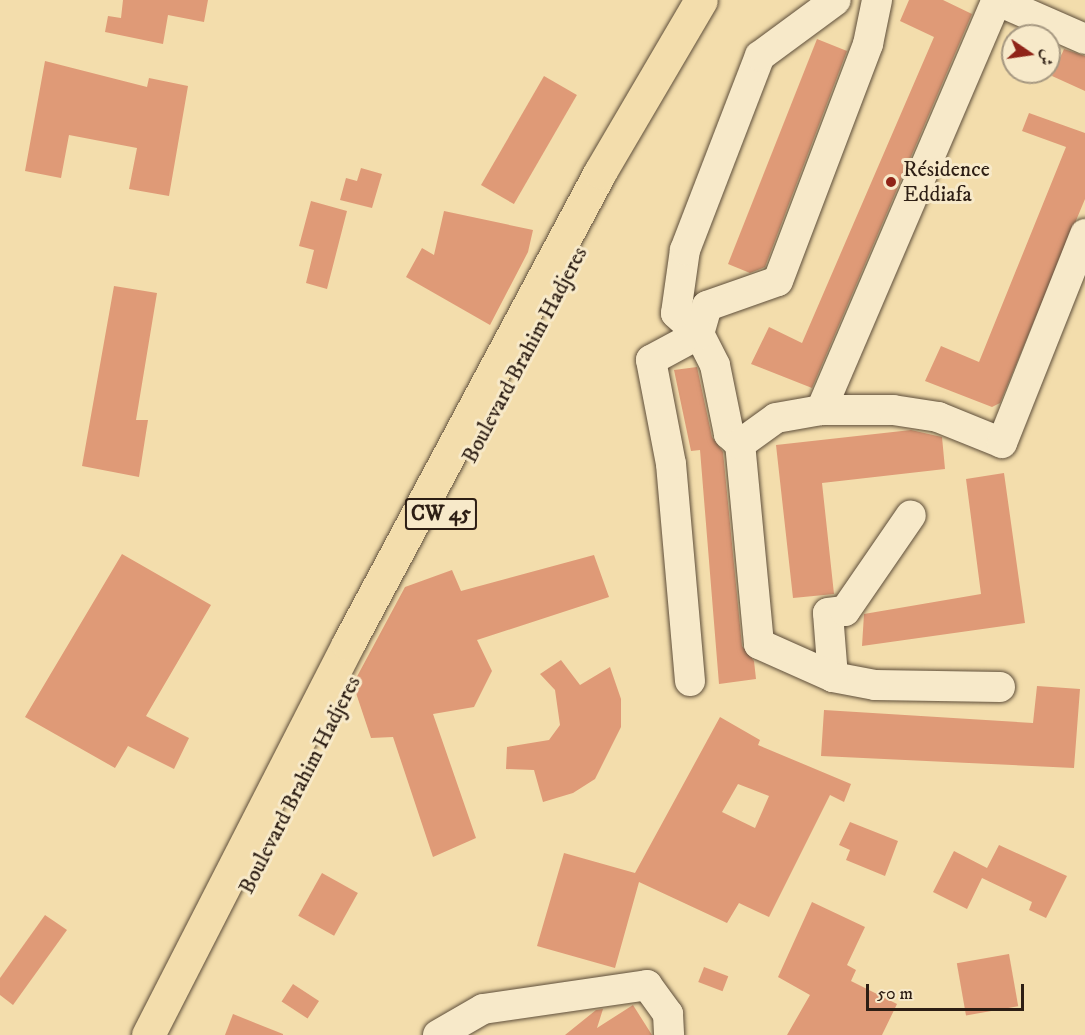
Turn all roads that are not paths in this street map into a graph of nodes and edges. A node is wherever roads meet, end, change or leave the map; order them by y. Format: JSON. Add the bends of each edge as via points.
{"nodes":[{"id":1,"x":701,"y":0,"type":"edge"},
{"id":2,"x":723,"y":0,"type":"edge"},
{"id":3,"x":836,"y":0,"type":"edge"},
{"id":4,"x":876,"y":0,"type":"edge"},
{"id":5,"x":997,"y":0,"type":"edge"},
{"id":6,"x":1085,"y":39,"type":"edge"},
{"id":7,"x":1085,"y":234,"type":"edge"},
{"id":8,"x":699,"y":334,"type":"junction"},
{"id":9,"x":821,"y":410,"type":"junction"},
{"id":10,"x":740,"y":444,"type":"junction"},
{"id":11,"x":911,"y":515,"type":"dead end"},
{"id":12,"x":833,"y":677,"type":"junction"},
{"id":13,"x":690,"y":681,"type":"dead end"},
{"id":14,"x":999,"y":687,"type":"dead end"},
{"id":15,"x":148,"y":1035,"type":"edge"},
{"id":16,"x":173,"y":1035,"type":"edge"},
{"id":17,"x":438,"y":1035,"type":"edge"},
{"id":18,"x":669,"y":1035,"type":"edge"}],
"edges":[{"from":1,"to":15,"type":"main road","via":[[583,203],[348,644]]},
{"from":2,"to":16,"type":"main road","name":"Boulevard Brahim Hadjeres","number":"CW 45","via":[[615,186],[373,640]]},
{"from":3,"to":8,"type":"street","via":[[760,56],[685,250],[676,313]]},
{"from":4,"to":8,"type":"street","via":[[868,44],[778,281],[707,306]]},
{"from":5,"to":6,"type":"street"},
{"from":5,"to":9,"type":"street"},
{"from":7,"to":9,"type":"street","via":[[1002,442],[938,417],[893,410]]},
{"from":8,"to":10,"type":"street","via":[[715,365],[729,434]]},
{"from":8,"to":13,"type":"street","via":[[651,360],[671,464]]},
{"from":9,"to":10,"type":"street","via":[[776,418]]},
{"from":10,"to":12,"type":"street","via":[[759,644]]},
{"from":11,"to":12,"type":"street","via":[[845,611],[828,613]]},
{"from":12,"to":14,"type":"street","via":[[875,685]]},
{"from":17,"to":18,"type":"street","via":[[483,1009],[647,985],[668,1014]]}]}
